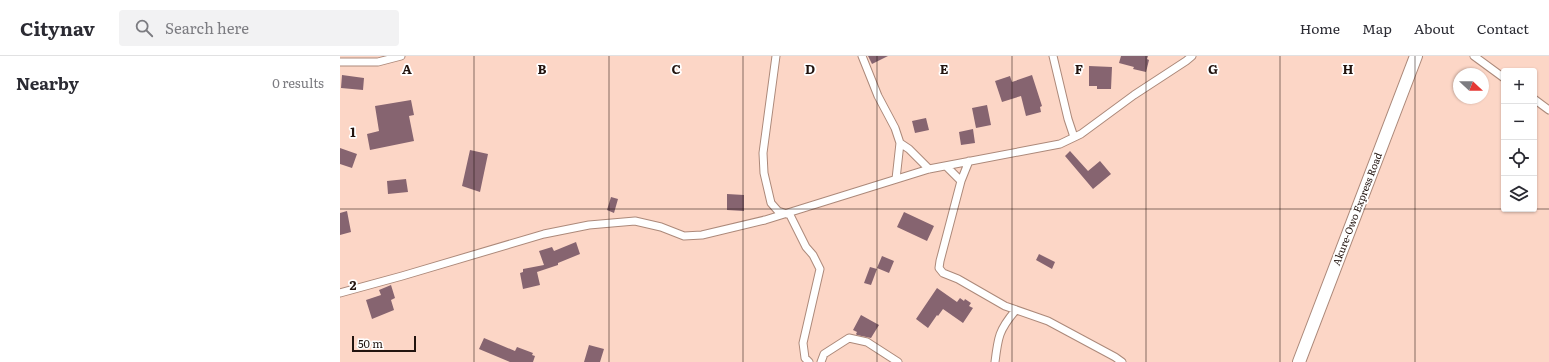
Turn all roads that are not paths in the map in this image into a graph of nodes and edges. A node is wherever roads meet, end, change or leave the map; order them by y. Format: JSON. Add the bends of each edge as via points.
{"nodes":[{"id":1,"x":401,"y":56,"type":"edge"},
{"id":2,"x":776,"y":56,"type":"edge"},
{"id":3,"x":862,"y":56,"type":"edge"},
{"id":4,"x":1052,"y":56,"type":"edge"},
{"id":5,"x":1192,"y":56,"type":"edge"},
{"id":6,"x":1416,"y":56,"type":"edge"},
{"id":7,"x":1474,"y":56,"type":"edge"},
{"id":8,"x":340,"y":62,"type":"edge"},
{"id":9,"x":1501,"y":76,"type":"edge"},
{"id":10,"x":1537,"y":102,"type":"edge"},
{"id":11,"x":1549,"y":110,"type":"edge"},
{"id":12,"x":1074,"y":137,"type":"junction"},
{"id":13,"x":900,"y":143,"type":"junction"},
{"id":14,"x":969,"y":161,"type":"junction"},
{"id":15,"x":946,"y":166,"type":"junction"},
{"id":16,"x":929,"y":168,"type":"junction"},
{"id":17,"x":896,"y":179,"type":"junction"},
{"id":18,"x":961,"y":181,"type":"junction"},
{"id":19,"x":786,"y":214,"type":"junction"},
{"id":20,"x":340,"y":293,"type":"edge"},
{"id":21,"x":1015,"y":311,"type":"junction"},
{"id":22,"x":809,"y":362,"type":"edge"},
{"id":23,"x":821,"y":362,"type":"edge"},
{"id":24,"x":898,"y":362,"type":"edge"},
{"id":25,"x":995,"y":362,"type":"edge"},
{"id":26,"x":1122,"y":362,"type":"edge"},
{"id":27,"x":1299,"y":362,"type":"edge"}],
"edges":[{"from":1,"to":8,"type":"street","via":[[378,62]]},
{"from":2,"to":19,"type":"street","via":[[763,153],[764,174],[771,203],[778,211]]},
{"from":3,"to":13,"type":"street"},
{"from":4,"to":12,"type":"street"},
{"from":5,"to":12,"type":"street"},
{"from":6,"to":27,"type":"highway","name":"Akure-Owo Express Road"},
{"from":7,"to":9,"type":"street"},
{"from":10,"to":11,"type":"street"},
{"from":12,"to":14,"type":"street","via":[[1060,144]]},
{"from":13,"to":16,"type":"street"},
{"from":13,"to":17,"type":"street"},
{"from":14,"to":15,"type":"street"},
{"from":14,"to":18,"type":"street"},
{"from":15,"to":16,"type":"street"},
{"from":15,"to":18,"type":"street"},
{"from":16,"to":17,"type":"street"},
{"from":17,"to":19,"type":"street"},
{"from":18,"to":21,"type":"street","via":[[939,268],[943,273]]},
{"from":19,"to":20,"type":"street","via":[[702,235],[684,236],[635,221],[589,225],[544,234]]},
{"from":19,"to":22,"type":"street","via":[[790,215],[820,269],[803,343],[805,358]]},
{"from":21,"to":25,"type":"street","via":[[1003,325]]},
{"from":21,"to":26,"type":"street","via":[[1048,321]]},
{"from":23,"to":24,"type":"street","via":[[824,354],[849,338],[867,342]]}]}
